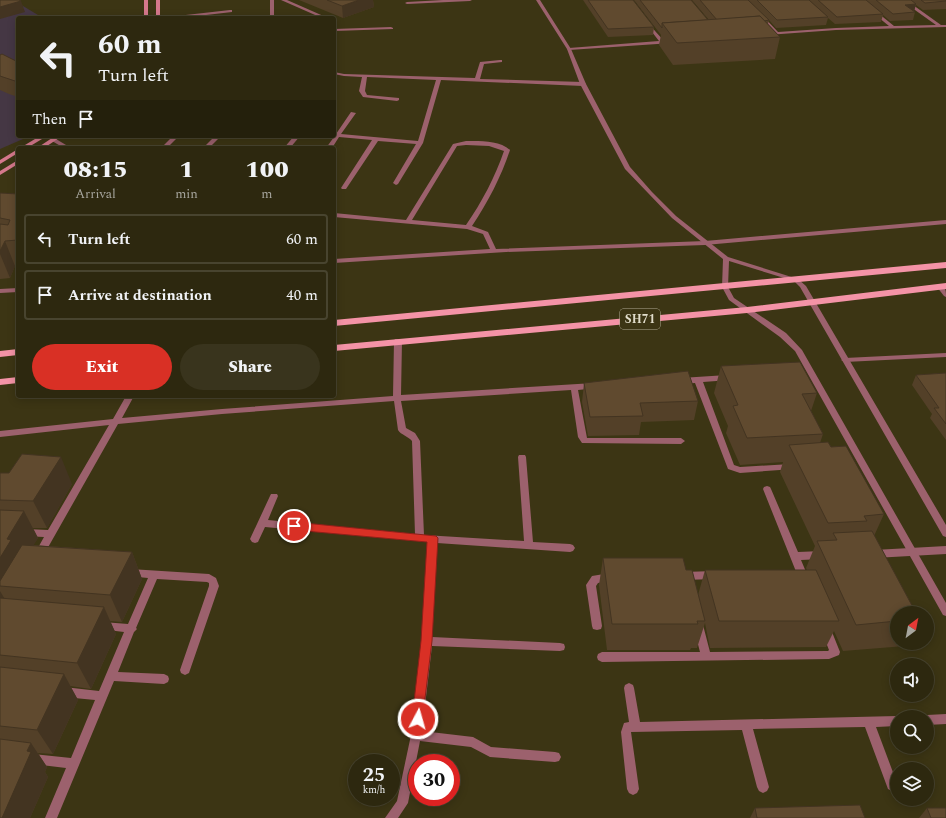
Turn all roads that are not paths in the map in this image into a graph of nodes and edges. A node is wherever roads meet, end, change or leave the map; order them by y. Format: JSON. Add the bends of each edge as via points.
{"nodes":[{"id":1,"x":146,"y":0,"type":"edge"},
{"id":2,"x":158,"y":0,"type":"edge"},
{"id":3,"x":272,"y":0,"type":"edge"},
{"id":4,"x":283,"y":0,"type":"edge"},
{"id":5,"x":470,"y":0,"type":"edge"},
{"id":6,"x":538,"y":0,"type":"edge"},
{"id":7,"x":859,"y":0,"type":"edge"},
{"id":8,"x":904,"y":0,"type":"edge"},
{"id":9,"x":406,"y":3,"type":"dead end"},
{"id":10,"x":230,"y":11,"type":"dead end"},
{"id":11,"x":756,"y":11,"type":"edge"},
{"id":12,"x":146,"y":16,"type":"edge"},
{"id":13,"x":158,"y":16,"type":"edge"},
{"id":14,"x":186,"y":16,"type":"edge"},
{"id":15,"x":272,"y":16,"type":"edge"},
{"id":16,"x":321,"y":16,"type":"edge"},
{"id":17,"x":644,"y":18,"type":"edge"},
{"id":18,"x":940,"y":26,"type":"junction"},
{"id":19,"x":946,"y":26,"type":"edge"},
{"id":20,"x":392,"y":28,"type":"dead end"},
{"id":21,"x":894,"y":28,"type":"junction"},
{"id":22,"x":336,"y":30,"type":"edge"},
{"id":23,"x":778,"y":34,"type":"junction"},
{"id":24,"x":763,"y":35,"type":"edge"},
{"id":25,"x":676,"y":41,"type":"edge"},
{"id":26,"x":662,"y":42,"type":"junction"},
{"id":27,"x":569,"y":49,"type":"junction"},
{"id":28,"x":500,"y":61,"type":"dead end"},
{"id":29,"x":336,"y":73,"type":"edge"},
{"id":30,"x":365,"y":76,"type":"junction"},
{"id":31,"x":439,"y":79,"type":"junction"},
{"id":32,"x":477,"y":81,"type":"junction"},
{"id":33,"x":583,"y":84,"type":"junction"},
{"id":34,"x":397,"y":99,"type":"dead end"},
{"id":35,"x":354,"y":114,"type":"dead end"},
{"id":36,"x":336,"y":135,"type":"edge"},
{"id":37,"x":41,"y":138,"type":"edge"},
{"id":38,"x":56,"y":138,"type":"edge"},
{"id":39,"x":174,"y":138,"type":"edge"},
{"id":40,"x":216,"y":138,"type":"edge"},
{"id":41,"x":296,"y":138,"type":"edge"},
{"id":42,"x":376,"y":139,"type":"junction"},
{"id":43,"x":54,"y":140,"type":"junction"},
{"id":44,"x":420,"y":143,"type":"junction"},
{"id":45,"x":27,"y":146,"type":"edge"},
{"id":46,"x":44,"y":146,"type":"edge"},
{"id":47,"x":64,"y":146,"type":"edge"},
{"id":48,"x":166,"y":146,"type":"edge"},
{"id":49,"x":208,"y":146,"type":"edge"},
{"id":50,"x":289,"y":146,"type":"edge"},
{"id":51,"x":16,"y":152,"type":"edge"},
{"id":52,"x":0,"y":162,"type":"edge"},
{"id":53,"x":16,"y":163,"type":"edge"},
{"id":54,"x":0,"y":173,"type":"edge"},
{"id":55,"x":396,"y":183,"type":"dead end"},
{"id":56,"x":344,"y":188,"type":"dead end"},
{"id":57,"x":336,"y":215,"type":"edge"},
{"id":58,"x":408,"y":222,"type":"junction"},
{"id":59,"x":946,"y":222,"type":"edge"},
{"id":60,"x":468,"y":227,"type":"junction"},
{"id":61,"x":705,"y":243,"type":"junction"},
{"id":62,"x":494,"y":251,"type":"junction"},
{"id":63,"x":726,"y":258,"type":"junction"},
{"id":64,"x":336,"y":262,"type":"edge"},
{"id":65,"x":946,"y":265,"type":"edge"},
{"id":66,"x":796,"y":280,"type":"junction"},
{"id":67,"x":725,"y":287,"type":"junction"},
{"id":68,"x":943,"y":287,"type":"edge"},
{"id":69,"x":16,"y":290,"type":"edge"},
{"id":70,"x":0,"y":291,"type":"edge"},
{"id":71,"x":946,"y":295,"type":"edge"},
{"id":72,"x":814,"y":302,"type":"junction"},
{"id":73,"x":747,"y":310,"type":"junction"},
{"id":74,"x":336,"y":323,"type":"edge"},
{"id":75,"x":398,"y":341,"type":"junction"},
{"id":76,"x":336,"y":348,"type":"edge"},
{"id":77,"x":16,"y":352,"type":"edge"},
{"id":78,"x":0,"y":354,"type":"edge"},
{"id":79,"x":946,"y":355,"type":"edge"},
{"id":80,"x":845,"y":360,"type":"junction"},
{"id":81,"x":736,"y":378,"type":"edge"},
{"id":82,"x":16,"y":380,"type":"edge"},
{"id":83,"x":698,"y":380,"type":"junction"},
{"id":84,"x":675,"y":381,"type":"edge"},
{"id":85,"x":0,"y":382,"type":"edge"},
{"id":86,"x":605,"y":385,"type":"edge"},
{"id":87,"x":574,"y":387,"type":"junction"},
{"id":88,"x":129,"y":398,"type":"edge"},
{"id":89,"x":397,"y":398,"type":"junction"},
{"id":90,"x":117,"y":420,"type":"junction"},
{"id":91,"x":0,"y":434,"type":"edge"},
{"id":92,"x":681,"y":441,"type":"dead end"},
{"id":93,"x":522,"y":457,"type":"dead end"},
{"id":94,"x":861,"y":462,"type":"junction"},
{"id":95,"x":848,"y":463,"type":"edge"},
{"id":96,"x":803,"y":466,"type":"edge"},
{"id":97,"x":767,"y":489,"type":"dead end"},
{"id":98,"x":274,"y":496,"type":"dead end"},
{"id":99,"x":262,"y":523,"type":"junction"},
{"id":100,"x":16,"y":532,"type":"edge"},
{"id":101,"x":946,"y":533,"type":"edge"},
{"id":102,"x":51,"y":534,"type":"junction"},
{"id":103,"x":420,"y":538,"type":"junction"},
{"id":104,"x":433,"y":538,"type":"junction"},
{"id":105,"x":255,"y":539,"type":"dead end"},
{"id":106,"x":529,"y":545,"type":"junction"},
{"id":107,"x":570,"y":548,"type":"dead end"},
{"id":108,"x":946,"y":550,"type":"edge"},
{"id":109,"x":912,"y":552,"type":"junction"},
{"id":110,"x":862,"y":554,"type":"edge"},
{"id":111,"x":832,"y":555,"type":"edge"},
{"id":112,"x":795,"y":556,"type":"junction"},
{"id":113,"x":33,"y":566,"type":"edge"},
{"id":114,"x":116,"y":572,"type":"edge"},
{"id":115,"x":154,"y":574,"type":"junction"},
{"id":116,"x":724,"y":575,"type":"edge"},
{"id":117,"x":623,"y":577,"type":"edge"},
{"id":118,"x":684,"y":579,"type":"edge"},
{"id":119,"x":808,"y":587,"type":"edge"},
{"id":120,"x":695,"y":612,"type":"edge"},
{"id":121,"x":946,"y":612,"type":"edge"},
{"id":122,"x":822,"y":621,"type":"edge"},
{"id":123,"x":94,"y":626,"type":"edge"},
{"id":124,"x":597,"y":626,"type":"dead end"},
{"id":125,"x":132,"y":628,"type":"junction"},
{"id":126,"x":427,"y":641,"type":"junction"},
{"id":127,"x":560,"y":647,"type":"dead end"},
{"id":128,"x":706,"y":656,"type":"junction"},
{"id":129,"x":602,"y":657,"type":"dead end"},
{"id":130,"x":185,"y":670,"type":"dead end"},
{"id":131,"x":112,"y":676,"type":"junction"},
{"id":132,"x":164,"y":679,"type":"dead end"},
{"id":133,"x":629,"y":688,"type":"dead end"},
{"id":134,"x":52,"y":691,"type":"edge"},
{"id":135,"x":104,"y":696,"type":"junction"},
{"id":136,"x":946,"y":719,"type":"edge"},
{"id":137,"x":934,"y":720,"type":"edge"},
{"id":138,"x":890,"y":721,"type":"edge"},
{"id":139,"x":869,"y":722,"type":"junction"},
{"id":140,"x":746,"y":724,"type":"junction"},
{"id":141,"x":635,"y":726,"type":"junction"},
{"id":142,"x":416,"y":735,"type":"junction"},
{"id":143,"x":22,"y":758,"type":"edge"},
{"id":144,"x":554,"y":758,"type":"dead end"},
{"id":145,"x":74,"y":764,"type":"junction"},
{"id":146,"x":890,"y":780,"type":"edge"},
{"id":147,"x":763,"y":787,"type":"dead end"},
{"id":148,"x":633,"y":789,"type":"dead end"},
{"id":149,"x":51,"y":818,"type":"edge"},
{"id":150,"x":391,"y":818,"type":"edge"}],
"edges":[{"from":1,"to":12,"type":"main road"},
{"from":2,"to":13,"type":"main road"},
{"from":3,"to":15,"type":"street"},
{"from":4,"to":16,"type":"street"},
{"from":5,"to":9,"type":"street"},
{"from":6,"to":27,"type":"street"},
{"from":7,"to":21,"type":"street"},
{"from":8,"to":18,"type":"street"},
{"from":10,"to":14,"type":"street"},
{"from":11,"to":23,"type":"street"},
{"from":17,"to":26,"type":"street"},
{"from":18,"to":19,"type":"street"},
{"from":18,"to":21,"type":"street"},
{"from":20,"to":22,"type":"street"},
{"from":21,"to":23,"type":"street","via":[[834,28]]},
{"from":23,"to":24,"type":"street"},
{"from":25,"to":26,"type":"street"},
{"from":26,"to":27,"type":"street"},
{"from":27,"to":33,"type":"street"},
{"from":28,"to":32,"type":"street","via":[[482,63]]},
{"from":29,"to":30,"type":"street"},
{"from":30,"to":31,"type":"street"},
{"from":30,"to":34,"type":"street","via":[[362,91],[364,95]]},
{"from":31,"to":32,"type":"street"},
{"from":31,"to":44,"type":"street"},
{"from":32,"to":33,"type":"street"},
{"from":33,"to":61,"type":"street","via":[[627,168],[674,217]]},
{"from":35,"to":36,"type":"street"},
{"from":36,"to":42,"type":"street"},
{"from":37,"to":45,"type":"main road"},
{"from":38,"to":43,"type":"main road"},
{"from":39,"to":48,"type":"street"},
{"from":40,"to":49,"type":"street"},
{"from":41,"to":50,"type":"street"},
{"from":42,"to":44,"type":"street"},
{"from":42,"to":56,"type":"street"},
{"from":43,"to":46,"type":"main road"},
{"from":43,"to":47,"type":"street"},
{"from":44,"to":55,"type":"street"},
{"from":51,"to":52,"type":"main road"},
{"from":53,"to":54,"type":"main road"},
{"from":57,"to":58,"type":"street"},
{"from":58,"to":60,"type":"street"},
{"from":58,"to":60,"type":"street","via":[[455,145],[493,144],[504,147],[506,150],[503,163],[484,203]]},
{"from":59,"to":61,"type":"street"},
{"from":60,"to":62,"type":"street","via":[[486,233]]},
{"from":61,"to":62,"type":"street"},
{"from":61,"to":63,"type":"street"},
{"from":62,"to":64,"type":"street"},
{"from":63,"to":66,"type":"street"},
{"from":63,"to":67,"type":"street"},
{"from":65,"to":66,"type":"main road","number":"SH71"},
{"from":66,"to":67,"type":"main road","number":"SH71"},
{"from":66,"to":72,"type":"street"},
{"from":67,"to":73,"type":"street","via":[[731,299]]},
{"from":67,"to":74,"type":"main road","number":"SH71"},
{"from":68,"to":71,"type":"street"},
{"from":68,"to":72,"type":"main road","number":"SH71"},
{"from":69,"to":70,"type":"street"},
{"from":72,"to":73,"type":"main road","number":"SH71"},
{"from":72,"to":80,"type":"street"},
{"from":73,"to":75,"type":"main road","number":"SH71"},
{"from":73,"to":94,"type":"street","via":[[783,335],[798,350],[808,373]]},
{"from":75,"to":76,"type":"main road","number":"SH71"},
{"from":75,"to":89,"type":"street"},
{"from":77,"to":78,"type":"main road"},
{"from":79,"to":80,"type":"street"},
{"from":80,"to":101,"type":"street"},
{"from":81,"to":83,"type":"street"},
{"from":82,"to":85,"type":"main road"},
{"from":83,"to":84,"type":"street"},
{"from":83,"to":96,"type":"street","via":[[731,467],[740,470]]},
{"from":86,"to":87,"type":"street"},
{"from":87,"to":89,"type":"street"},
{"from":87,"to":92,"type":"street","via":[[582,436],[586,441]]},
{"from":88,"to":90,"type":"street"},
{"from":89,"to":90,"type":"street"},
{"from":89,"to":103,"type":"street","via":[[402,430],[412,435],[416,441]]},
{"from":90,"to":91,"type":"street"},
{"from":90,"to":102,"type":"street"},
{"from":93,"to":106,"type":"street"},
{"from":94,"to":95,"type":"street"},
{"from":94,"to":109,"type":"street"},
{"from":97,"to":112,"type":"street"},
{"from":98,"to":99,"type":"street"},
{"from":99,"to":103,"type":"street"},
{"from":99,"to":105,"type":"street"},
{"from":100,"to":102,"type":"street"},
{"from":102,"to":113,"type":"street"},
{"from":103,"to":104,"type":"street"},
{"from":104,"to":106,"type":"street"},
{"from":104,"to":126,"type":"street"},
{"from":106,"to":107,"type":"street"},
{"from":108,"to":109,"type":"street"},
{"from":109,"to":110,"type":"street"},
{"from":109,"to":121,"type":"street"},
{"from":111,"to":112,"type":"street"},
{"from":112,"to":119,"type":"street","via":[[798,573]]},
{"from":114,"to":115,"type":"street"},
{"from":115,"to":125,"type":"street"},
{"from":115,"to":130,"type":"street","via":[[209,578],[213,581],[214,586]]},
{"from":116,"to":118,"type":"street"},
{"from":117,"to":124,"type":"street","via":[[600,577],[593,581],[591,585]]},
{"from":120,"to":128,"type":"street"},
{"from":122,"to":128,"type":"street","via":[[834,649],[829,655]]},
{"from":123,"to":125,"type":"street"},
{"from":125,"to":131,"type":"street"},
{"from":126,"to":127,"type":"street"},
{"from":126,"to":142,"type":"street"},
{"from":128,"to":129,"type":"street"},
{"from":131,"to":132,"type":"street"},
{"from":131,"to":135,"type":"street"},
{"from":133,"to":141,"type":"street"},
{"from":134,"to":135,"type":"street"},
{"from":135,"to":145,"type":"street"},
{"from":136,"to":137,"type":"street"},
{"from":138,"to":139,"type":"street"},
{"from":139,"to":140,"type":"street"},
{"from":139,"to":146,"type":"street"},
{"from":140,"to":141,"type":"street"},
{"from":140,"to":147,"type":"street"},
{"from":141,"to":148,"type":"street","via":[[628,727],[626,732]]},
{"from":142,"to":144,"type":"street","via":[[474,742],[490,752]]},
{"from":142,"to":150,"type":"street","via":[[402,803]]},
{"from":143,"to":145,"type":"street"},
{"from":145,"to":149,"type":"street"}]}
